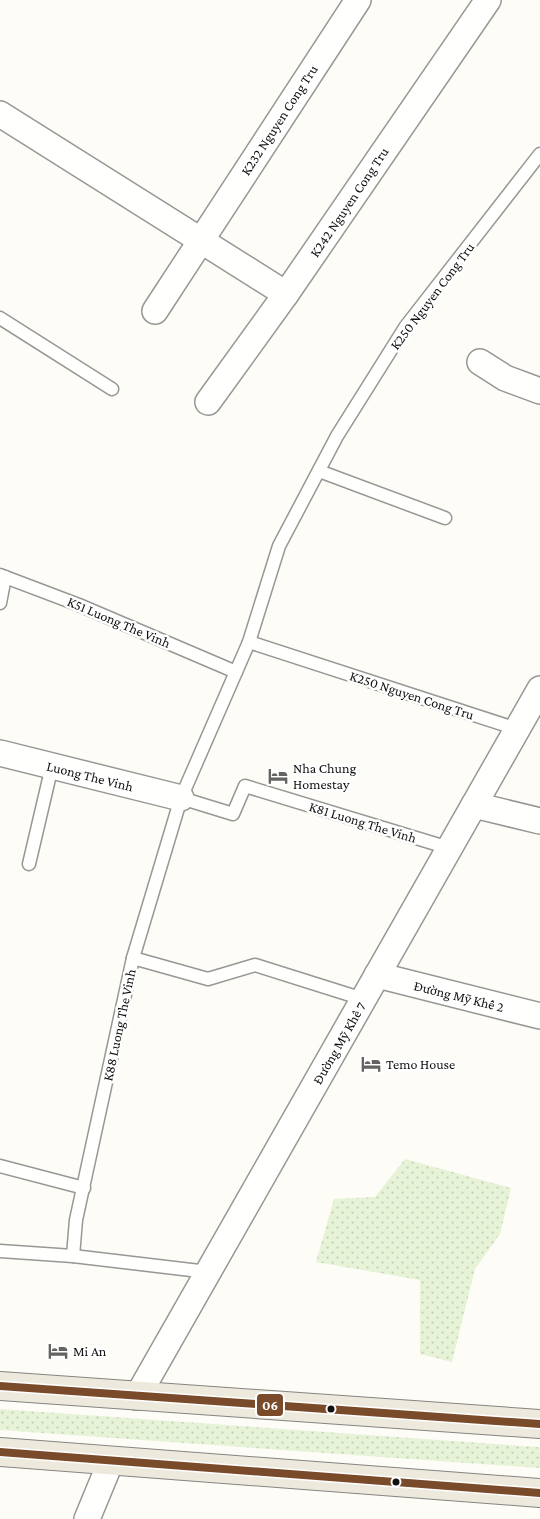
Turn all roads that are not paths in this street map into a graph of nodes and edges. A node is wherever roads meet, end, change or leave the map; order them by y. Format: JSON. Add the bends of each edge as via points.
{"nodes":[{"id":1,"x":358,"y":0,"type":"edge"},
{"id":2,"x":488,"y":0,"type":"edge"},
{"id":3,"x":0,"y":114,"type":"edge"},
{"id":4,"x":540,"y":154,"type":"edge"},
{"id":5,"x":200,"y":240,"type":"junction"},
{"id":6,"x":286,"y":294,"type":"junction"},
{"id":7,"x":155,"y":311,"type":"dead end"},
{"id":8,"x":0,"y":318,"type":"edge"},
{"id":9,"x":480,"y":362,"type":"dead end"},
{"id":10,"x":112,"y":389,"type":"dead end"},
{"id":11,"x":540,"y":391,"type":"edge"},
{"id":12,"x":208,"y":402,"type":"dead end"},
{"id":13,"x":319,"y":471,"type":"junction"},
{"id":14,"x":445,"y":518,"type":"dead end"},
{"id":15,"x":2,"y":576,"type":"edge"},
{"id":16,"x":0,"y":603,"type":"edge"},
{"id":17,"x":249,"y":642,"type":"junction"},
{"id":18,"x":236,"y":672,"type":"junction"},
{"id":19,"x":540,"y":689,"type":"edge"},
{"id":20,"x":517,"y":729,"type":"junction"},
{"id":21,"x":0,"y":753,"type":"edge"},
{"id":22,"x":52,"y":766,"type":"junction"},
{"id":23,"x":181,"y":798,"type":"junction"},
{"id":24,"x":474,"y":805,"type":"junction"},
{"id":25,"x":540,"y":821,"type":"edge"},
{"id":26,"x":449,"y":848,"type":"junction"},
{"id":27,"x":29,"y":864,"type":"dead end"},
{"id":28,"x":133,"y":958,"type":"junction"},
{"id":29,"x":377,"y":975,"type":"junction"},
{"id":30,"x":364,"y":999,"type":"junction"},
{"id":31,"x":540,"y":1016,"type":"edge"},
{"id":32,"x":0,"y":1166,"type":"edge"},
{"id":33,"x":84,"y":1188,"type":"junction"},
{"id":34,"x":0,"y":1251,"type":"edge"},
{"id":35,"x":73,"y":1256,"type":"junction"},
{"id":36,"x":208,"y":1272,"type":"junction"},
{"id":37,"x":0,"y":1386,"type":"edge"},
{"id":38,"x":137,"y":1397,"type":"junction"},
{"id":39,"x":540,"y":1424,"type":"edge"},
{"id":40,"x":0,"y":1452,"type":"edge"},
{"id":41,"x":111,"y":1461,"type":"junction"},
{"id":42,"x":540,"y":1493,"type":"edge"},
{"id":43,"x":88,"y":1519,"type":"edge"}],
"edges":[{"from":1,"to":5,"type":"street","name":"K232 Nguyen Cong Tru"},
{"from":2,"to":6,"type":"street","name":"K242 Nguyen Cong Tru"},
{"from":3,"to":5,"type":"street"},
{"from":4,"to":13,"type":"lane","name":"K250 Nguyen Cong Tru","via":[[406,326],[337,436]]},
{"from":5,"to":6,"type":"street"},
{"from":5,"to":7,"type":"street","name":"K232 Nguyen Cong Tru"},
{"from":6,"to":12,"type":"street","name":"K242 Nguyen Cong Tru"},
{"from":8,"to":10,"type":"lane"},
{"from":9,"to":11,"type":"street","via":[[504,378]]},
{"from":13,"to":14,"type":"lane"},
{"from":13,"to":17,"type":"lane","name":"K250 Nguyen Cong Tru","via":[[279,546]]},
{"from":15,"to":16,"type":"lane"},
{"from":15,"to":18,"type":"lane","name":"K51 Luong The Vinh"},
{"from":17,"to":18,"type":"lane","name":"K250 Nguyen Cong Tru"},
{"from":17,"to":20,"type":"lane","name":"K250 Nguyen Cong Tru"},
{"from":18,"to":23,"type":"lane","name":"K250 Nguyen Cong Tru"},
{"from":19,"to":20,"type":"street","name":"Đường Mỹ Khê 7"},
{"from":20,"to":24,"type":"street","name":"Đường Mỹ Khê 7"},
{"from":21,"to":22,"type":"street","name":"Luong The Vinh"},
{"from":22,"to":23,"type":"street","name":"Luong The Vinh"},
{"from":22,"to":27,"type":"lane"},
{"from":23,"to":26,"type":"lane","name":"K81 Luong The Vinh","via":[[233,814],[245,786]]},
{"from":23,"to":28,"type":"lane","name":"K88 Luong The Vinh"},
{"from":24,"to":25,"type":"street"},
{"from":24,"to":26,"type":"street","name":"Đường Mỹ Khê 7"},
{"from":26,"to":29,"type":"street","name":"Đường Mỹ Khê 7"},
{"from":28,"to":30,"type":"lane","via":[[208,979],[255,965]]},
{"from":28,"to":33,"type":"lane","name":"K88 Luong The Vinh"},
{"from":29,"to":30,"type":"street","name":"Đường Mỹ Khê 7"},
{"from":29,"to":31,"type":"street","name":"Đường Mỹ Khê 2"},
{"from":30,"to":36,"type":"street","name":"Đường Mỹ Khê 7"},
{"from":32,"to":33,"type":"lane"},
{"from":33,"to":35,"type":"lane","name":"K88 Luong The Vinh","via":[[76,1220]]},
{"from":34,"to":35,"type":"lane"},
{"from":35,"to":36,"type":"lane"},
{"from":36,"to":38,"type":"street","name":"Đường Mỹ Khê 7"},
{"from":37,"to":38,"type":"main road"},
{"from":38,"to":39,"type":"main road"},
{"from":40,"to":41,"type":"main road"},
{"from":41,"to":42,"type":"main road"},
{"from":41,"to":43,"type":"street"}]}
